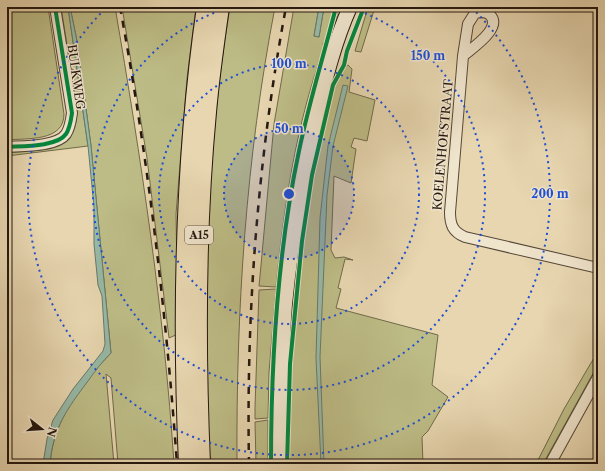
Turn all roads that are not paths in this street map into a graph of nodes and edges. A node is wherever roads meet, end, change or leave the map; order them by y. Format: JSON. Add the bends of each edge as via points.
{"nodes":[{"id":1,"x":55,"y":7,"type":"edge"},
{"id":2,"x":206,"y":7,"type":"edge"},
{"id":3,"x":220,"y":7,"type":"edge"},
{"id":4,"x":344,"y":7,"type":"edge"},
{"id":5,"x":350,"y":7,"type":"edge"},
{"id":6,"x":342,"y":25,"type":"junction"},
{"id":7,"x":463,"y":56,"type":"dead end"},
{"id":8,"x":7,"y":147,"type":"edge"},
{"id":9,"x":598,"y":268,"type":"edge"},
{"id":10,"x":598,"y":376,"type":"edge"},
{"id":11,"x":188,"y":464,"type":"edge"},
{"id":12,"x":201,"y":464,"type":"edge"},
{"id":13,"x":279,"y":464,"type":"edge"},
{"id":14,"x":550,"y":464,"type":"edge"}],
"edges":[{"from":1,"to":8,"type":"street","name":"BULKWEG","via":[[72,113],[70,126],[66,134],[54,143]]},
{"from":2,"to":11,"type":"highway","number":"A15","via":[[194,100],[186,220],[184,357]]},
{"from":3,"to":12,"type":"highway","number":"A15","via":[[207,112],[200,226],[198,369]]},
{"from":4,"to":6,"type":"main road"},
{"from":5,"to":6,"type":"main road"},
{"from":6,"to":13,"type":"main road","via":[[324,81],[300,194],[281,365]]},
{"from":7,"to":9,"type":"street","name":"KOELENHOFSTRAAT","via":[[450,212],[453,228],[465,237]]},
{"from":10,"to":14,"type":"street"}]}
